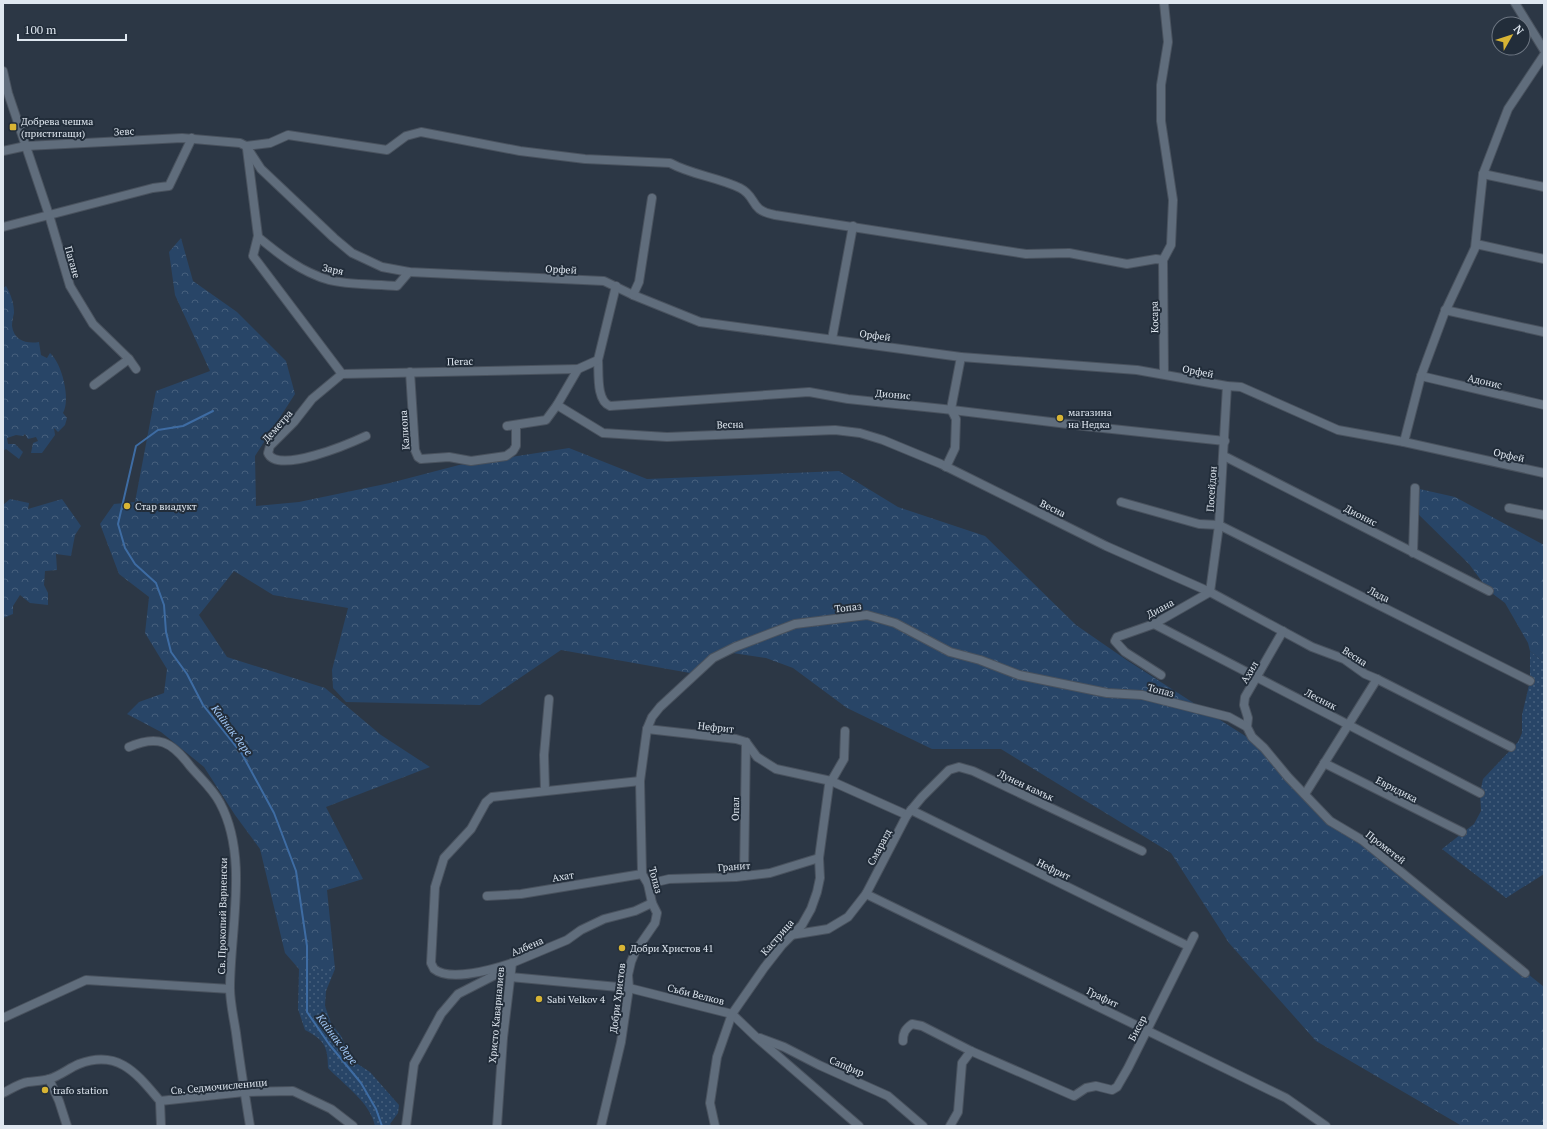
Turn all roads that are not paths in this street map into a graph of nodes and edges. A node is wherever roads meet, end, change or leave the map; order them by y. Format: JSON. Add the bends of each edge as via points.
{"nodes":[{"id":1,"x":1164,"y":3,"type":"edge"},
{"id":2,"x":1515,"y":3,"type":"edge"},
{"id":3,"x":1544,"y":50,"type":"edge"},
{"id":4,"x":1544,"y":55,"type":"edge"},
{"id":5,"x":3,"y":71,"type":"edge"},
{"id":6,"x":192,"y":138,"type":"junction"},
{"id":7,"x":26,"y":146,"type":"junction"},
{"id":8,"x":246,"y":146,"type":"junction"},
{"id":9,"x":3,"y":151,"type":"edge"},
{"id":10,"x":1483,"y":174,"type":"junction"},
{"id":11,"x":1544,"y":187,"type":"edge"},
{"id":12,"x":652,"y":198,"type":"dead end"},
{"id":13,"x":49,"y":215,"type":"junction"},
{"id":14,"x":853,"y":226,"type":"junction"},
{"id":15,"x":3,"y":227,"type":"edge"},
{"id":16,"x":258,"y":237,"type":"junction"},
{"id":17,"x":1476,"y":244,"type":"junction"},
{"id":18,"x":1544,"y":259,"type":"edge"},
{"id":19,"x":1163,"y":260,"type":"junction"},
{"id":20,"x":409,"y":272,"type":"junction"},
{"id":21,"x":616,"y":286,"type":"junction"},
{"id":22,"x":633,"y":295,"type":"junction"},
{"id":23,"x":1445,"y":310,"type":"junction"},
{"id":24,"x":1544,"y":332,"type":"edge"},
{"id":25,"x":832,"y":339,"type":"junction"},
{"id":26,"x":961,"y":357,"type":"junction"},
{"id":27,"x":129,"y":359,"type":"junction"},
{"id":28,"x":598,"y":360,"type":"junction"},
{"id":29,"x":136,"y":369,"type":"dead end"},
{"id":30,"x":578,"y":369,"type":"junction"},
{"id":31,"x":410,"y":372,"type":"junction"},
{"id":32,"x":342,"y":374,"type":"junction"},
{"id":33,"x":1164,"y":374,"type":"junction"},
{"id":34,"x":1421,"y":376,"type":"junction"},
{"id":35,"x":94,"y":385,"type":"dead end"},
{"id":36,"x":1227,"y":386,"type":"junction"},
{"id":37,"x":557,"y":405,"type":"junction"},
{"id":38,"x":1544,"y":405,"type":"edge"},
{"id":39,"x":951,"y":409,"type":"junction"},
{"id":40,"x":516,"y":425,"type":"junction"},
{"id":41,"x":507,"y":426,"type":"dead end"},
{"id":42,"x":366,"y":436,"type":"dead end"},
{"id":43,"x":1225,"y":441,"type":"junction"},
{"id":44,"x":1404,"y":442,"type":"junction"},
{"id":45,"x":1224,"y":456,"type":"junction"},
{"id":46,"x":946,"y":467,"type":"junction"},
{"id":47,"x":1544,"y":473,"type":"edge"},
{"id":48,"x":1415,"y":488,"type":"dead end"},
{"id":49,"x":1121,"y":502,"type":"dead end"},
{"id":50,"x":1509,"y":508,"type":"dead end"},
{"id":51,"x":1544,"y":515,"type":"edge"},
{"id":52,"x":1219,"y":525,"type":"junction"},
{"id":53,"x":1413,"y":553,"type":"junction"},
{"id":54,"x":1489,"y":591,"type":"dead end"},
{"id":55,"x":1210,"y":592,"type":"junction"},
{"id":56,"x":1154,"y":624,"type":"junction"},
{"id":57,"x":1283,"y":631,"type":"junction"},
{"id":58,"x":1161,"y":675,"type":"dead end"},
{"id":59,"x":1258,"y":678,"type":"junction"},
{"id":60,"x":1377,"y":679,"type":"junction"},
{"id":61,"x":1530,"y":681,"type":"dead end"},
{"id":62,"x":550,"y":699,"type":"dead end"},
{"id":63,"x":1349,"y":724,"type":"junction"},
{"id":64,"x":1247,"y":727,"type":"junction"},
{"id":65,"x":647,"y":729,"type":"junction"},
{"id":66,"x":845,"y":731,"type":"dead end"},
{"id":67,"x":746,"y":742,"type":"junction"},
{"id":68,"x":129,"y":746,"type":"dead end"},
{"id":69,"x":1511,"y":747,"type":"dead end"},
{"id":70,"x":1324,"y":763,"type":"junction"},
{"id":71,"x":640,"y":781,"type":"junction"},
{"id":72,"x":831,"y":781,"type":"junction"},
{"id":73,"x":545,"y":791,"type":"junction"},
{"id":74,"x":1480,"y":793,"type":"dead end"},
{"id":75,"x":1305,"y":794,"type":"junction"},
{"id":76,"x":909,"y":813,"type":"junction"},
{"id":77,"x":1462,"y":832,"type":"dead end"},
{"id":78,"x":1142,"y":851,"type":"dead end"},
{"id":79,"x":819,"y":858,"type":"junction"},
{"id":80,"x":642,"y":874,"type":"junction"},
{"id":81,"x":744,"y":876,"type":"junction"},
{"id":82,"x":648,"y":884,"type":"junction"},
{"id":83,"x":866,"y":894,"type":"junction"},
{"id":84,"x":487,"y":896,"type":"dead end"},
{"id":85,"x":652,"y":903,"type":"junction"},
{"id":86,"x":791,"y":936,"type":"junction"},
{"id":87,"x":1194,"y":936,"type":"dead end"},
{"id":88,"x":1188,"y":946,"type":"junction"},
{"id":89,"x":512,"y":963,"type":"junction"},
{"id":90,"x":1525,"y":973,"type":"dead end"},
{"id":91,"x":510,"y":977,"type":"junction"},
{"id":92,"x":630,"y":988,"type":"junction"},
{"id":93,"x":230,"y":989,"type":"junction"},
{"id":94,"x":732,"y":1014,"type":"junction"},
{"id":95,"x":3,"y":1018,"type":"edge"},
{"id":96,"x":1148,"y":1030,"type":"junction"},
{"id":97,"x":756,"y":1037,"type":"junction"},
{"id":98,"x":903,"y":1041,"type":"dead end"},
{"id":99,"x":971,"y":1051,"type":"junction"},
{"id":100,"x":49,"y":1079,"type":"junction"},
{"id":101,"x":244,"y":1092,"type":"junction"},
{"id":102,"x":3,"y":1093,"type":"edge"},
{"id":103,"x":160,"y":1101,"type":"junction"},
{"id":104,"x":66,"y":1126,"type":"edge"},
{"id":105,"x":161,"y":1126,"type":"edge"},
{"id":106,"x":250,"y":1126,"type":"edge"},
{"id":107,"x":353,"y":1126,"type":"edge"},
{"id":108,"x":406,"y":1126,"type":"edge"},
{"id":109,"x":496,"y":1126,"type":"edge"},
{"id":110,"x":601,"y":1126,"type":"edge"},
{"id":111,"x":715,"y":1126,"type":"edge"},
{"id":112,"x":859,"y":1126,"type":"edge"},
{"id":113,"x":923,"y":1126,"type":"edge"},
{"id":114,"x":950,"y":1126,"type":"edge"},
{"id":115,"x":1326,"y":1126,"type":"edge"}],
"edges":[{"from":1,"to":19,"type":"street","via":[[1168,42],[1161,85],[1161,121],[1173,200],[1171,245]]},
{"from":2,"to":3,"type":"street"},
{"from":4,"to":10,"type":"street","via":[[1508,109]]},
{"from":5,"to":7,"type":"street","name":"Пагане"},
{"from":6,"to":7,"type":"street","name":"Зевс"},
{"from":6,"to":8,"type":"street","name":"Зевс","via":[[240,143]]},
{"from":6,"to":13,"type":"street","via":[[169,186]]},
{"from":7,"to":9,"type":"street","name":"Зевс"},
{"from":7,"to":13,"type":"street","name":"Пагане"},
{"from":8,"to":14,"type":"street","name":"Зевс","via":[[270,143],[288,135],[387,150],[406,136],[421,132],[520,151],[585,159],[670,163],[742,188],[764,213]]},
{"from":8,"to":16,"type":"street"},
{"from":8,"to":20,"type":"street","name":"Орфей","via":[[261,169],[352,252],[382,267]]},
{"from":10,"to":11,"type":"street"},
{"from":10,"to":17,"type":"street"},
{"from":12,"to":22,"type":"street","via":[[639,282]]},
{"from":13,"to":15,"type":"street"},
{"from":13,"to":27,"type":"street","name":"Пагане","via":[[70,286],[93,324]]},
{"from":14,"to":19,"type":"street","name":"Зевс","via":[[1026,254],[1070,253],[1127,264],[1156,258]]},
{"from":14,"to":25,"type":"street"},
{"from":16,"to":20,"type":"street","name":"Заря","via":[[287,261],[330,280],[397,286]]},
{"from":16,"to":32,"type":"street","via":[[253,256]]},
{"from":17,"to":18,"type":"street"},
{"from":17,"to":23,"type":"street"},
{"from":19,"to":33,"type":"street","name":"Косара"},
{"from":20,"to":21,"type":"street","name":"Орфей","via":[[604,281]]},
{"from":21,"to":22,"type":"street","name":"Орфей"},
{"from":21,"to":28,"type":"street"},
{"from":22,"to":25,"type":"street","name":"Орфей","via":[[700,322]]},
{"from":23,"to":24,"type":"street"},
{"from":23,"to":34,"type":"street"},
{"from":25,"to":26,"type":"street","name":"Орфей"},
{"from":26,"to":33,"type":"street","name":"Орфей"},
{"from":26,"to":39,"type":"street"},
{"from":27,"to":29,"type":"street","name":"Пагане"},
{"from":27,"to":35,"type":"street"},
{"from":28,"to":30,"type":"street"},
{"from":28,"to":39,"type":"street","name":"Дионис","via":[[601,397],[604,403],[610,406],[809,392],[848,400]]},
{"from":30,"to":31,"type":"street","name":"Пегас"},
{"from":30,"to":37,"type":"street"},
{"from":31,"to":32,"type":"street","name":"Пегас"},
{"from":31,"to":40,"type":"street","name":"Калиопа","via":[[415,450],[421,459],[450,457],[471,462],[506,456],[516,446]]},
{"from":32,"to":42,"type":"street","name":"Деметра","via":[[312,399],[270,446],[268,453],[273,458],[290,461],[330,452]]},
{"from":33,"to":36,"type":"street","name":"Орфей"},
{"from":34,"to":38,"type":"street","name":"Адонис"},
{"from":34,"to":44,"type":"street"},
{"from":36,"to":43,"type":"street","name":"Посейдон"},
{"from":36,"to":44,"type":"street","name":"Орфей","via":[[1241,387],[1338,430]]},
{"from":37,"to":40,"type":"street","via":[[546,420]]},
{"from":37,"to":46,"type":"street","name":"Весна","via":[[603,433],[667,437],[842,431],[883,440]]},
{"from":39,"to":43,"type":"street","name":"Дионис"},
{"from":39,"to":46,"type":"street","via":[[956,419],[955,448]]},
{"from":40,"to":41,"type":"street"},
{"from":43,"to":45,"type":"street","name":"Посейдон"},
{"from":44,"to":47,"type":"street","name":"Орфей"},
{"from":45,"to":52,"type":"street","name":"Посейдон"},
{"from":45,"to":53,"type":"street","name":"Дионис"},
{"from":46,"to":55,"type":"street","name":"Весна","via":[[1106,546]]},
{"from":48,"to":53,"type":"street"},
{"from":49,"to":52,"type":"street","via":[[1199,524]]},
{"from":50,"to":51,"type":"street"},
{"from":52,"to":55,"type":"street","name":"Посейдон"},
{"from":52,"to":61,"type":"street","name":"Лада"},
{"from":53,"to":54,"type":"street","name":"Дионис"},
{"from":55,"to":56,"type":"street","name":"Диана"},
{"from":55,"to":57,"type":"street","name":"Весна"},
{"from":56,"to":58,"type":"street","name":"Диана","via":[[1117,637],[1115,641],[1121,648]]},
{"from":56,"to":59,"type":"street","name":"Лесник"},
{"from":57,"to":59,"type":"street","name":"Ахил"},
{"from":57,"to":60,"type":"street","name":"Весна","via":[[1312,647],[1344,659]]},
{"from":59,"to":63,"type":"street","name":"Лесник"},
{"from":59,"to":64,"type":"street","name":"Ахил","via":[[1245,697]]},
{"from":60,"to":63,"type":"street"},
{"from":60,"to":69,"type":"street","name":"Весна"},
{"from":62,"to":73,"type":"street","via":[[544,755]]},
{"from":63,"to":70,"type":"street"},
{"from":63,"to":74,"type":"street","name":"Лесник"},
{"from":64,"to":65,"type":"street","name":"Топаз","via":[[1229,717],[1142,695],[1108,693],[1019,675],[950,652],[895,623],[867,615],[795,624],[713,658],[660,707]]},
{"from":64,"to":75,"type":"street","name":"Прометей","via":[[1252,737]]},
{"from":65,"to":67,"type":"street","name":"Нефрит"},
{"from":65,"to":71,"type":"street","name":"Топаз"},
{"from":66,"to":72,"type":"street","name":"Кастрица","via":[[844,760]]},
{"from":67,"to":72,"type":"street","name":"Нефрит","via":[[757,757],[776,769]]},
{"from":67,"to":81,"type":"street","name":"Опал"},
{"from":68,"to":93,"type":"street","name":"Св. Прокопий Варненски","via":[[149,740],[164,742],[175,748],[210,788],[226,816],[232,835],[235,860]]},
{"from":70,"to":75,"type":"street"},
{"from":70,"to":77,"type":"street","name":"Евридика"},
{"from":71,"to":73,"type":"street","name":"Христо Каварналиев"},
{"from":71,"to":80,"type":"street","name":"Топаз"},
{"from":72,"to":76,"type":"street","name":"Нефрит"},
{"from":72,"to":79,"type":"street","name":"Кастрица"},
{"from":73,"to":89,"type":"street","name":"Христо Каварналиев","via":[[492,797],[486,802],[471,829],[444,858],[436,888],[431,963],[434,969],[444,973],[482,973]]},
{"from":75,"to":90,"type":"street","name":"Прометей","via":[[1330,821],[1362,840]]},
{"from":76,"to":78,"type":"street","name":"Лунен камък","via":[[949,770],[959,767],[973,771]]},
{"from":76,"to":83,"type":"street","name":"Смарагд"},
{"from":76,"to":88,"type":"street","name":"Нефрит"},
{"from":79,"to":81,"type":"street","name":"Гранит","via":[[770,873]]},
{"from":79,"to":86,"type":"street","name":"Кастрица","via":[[820,878],[813,903],[802,925]]},
{"from":80,"to":82,"type":"street","name":"Топаз"},
{"from":80,"to":84,"type":"street","name":"Ахат","via":[[521,894]]},
{"from":81,"to":82,"type":"street","name":"Гранит","via":[[669,879]]},
{"from":82,"to":85,"type":"street","name":"Топаз"},
{"from":83,"to":86,"type":"street","name":"Смарагд","via":[[848,917],[828,929]]},
{"from":83,"to":96,"type":"street","name":"Графит"},
{"from":85,"to":89,"type":"street","name":"Албена","via":[[604,920],[581,930],[567,940]]},
{"from":85,"to":92,"type":"street","name":"Добри Христов","via":[[657,913],[655,923],[635,952],[628,975]]},
{"from":86,"to":94,"type":"street","name":"Кастрица","via":[[764,968]]},
{"from":87,"to":88,"type":"street","name":"Бисер"},
{"from":88,"to":96,"type":"street","name":"Бисер"},
{"from":89,"to":91,"type":"street","name":"Христо Каварналиев"},
{"from":89,"to":108,"type":"street","name":"Албена","via":[[501,972],[458,994],[441,1014],[414,1064]]},
{"from":91,"to":92,"type":"street","name":"Съби Велков"},
{"from":91,"to":109,"type":"street","name":"Христо Каварналиев"},
{"from":92,"to":94,"type":"street","name":"Съби Велков"},
{"from":92,"to":110,"type":"street","name":"Добри Христов","via":[[621,1042]]},
{"from":93,"to":95,"type":"street","via":[[86,980]]},
{"from":93,"to":101,"type":"street","name":"Св. Прокопий Варненски"},
{"from":94,"to":97,"type":"street","name":"Съби Велков"},
{"from":94,"to":111,"type":"street","name":"Кастрица","via":[[717,1057],[710,1103]]},
{"from":96,"to":99,"type":"street","name":"Бисер","via":[[1117,1087],[1112,1090],[1096,1086],[1086,1088],[1074,1096]]},
{"from":96,"to":115,"type":"street","name":"Графит","via":[[1286,1098]]},
{"from":97,"to":112,"type":"street","name":"Съби Велков"},
{"from":97,"to":113,"type":"street","name":"Сапфир","via":[[784,1047],[888,1096]]},
{"from":98,"to":99,"type":"street","via":[[903,1033],[912,1024],[922,1026]]},
{"from":99,"to":114,"type":"street","via":[[962,1063],[958,1112]]},
{"from":100,"to":102,"type":"street","name":"Св. Седмочисленици","via":[[26,1082]]},
{"from":100,"to":103,"type":"street","name":"Св. Седмочисленици","via":[[79,1064],[108,1059],[123,1064],[137,1074]]},
{"from":100,"to":104,"type":"street"},
{"from":101,"to":103,"type":"street","name":"Св. Седмочисленици"},
{"from":101,"to":106,"type":"street","name":"Св. Прокопий Варненски"},
{"from":101,"to":107,"type":"street","name":"Св. Седмочисленици","via":[[293,1091],[331,1109]]},
{"from":103,"to":105,"type":"street"}]}
